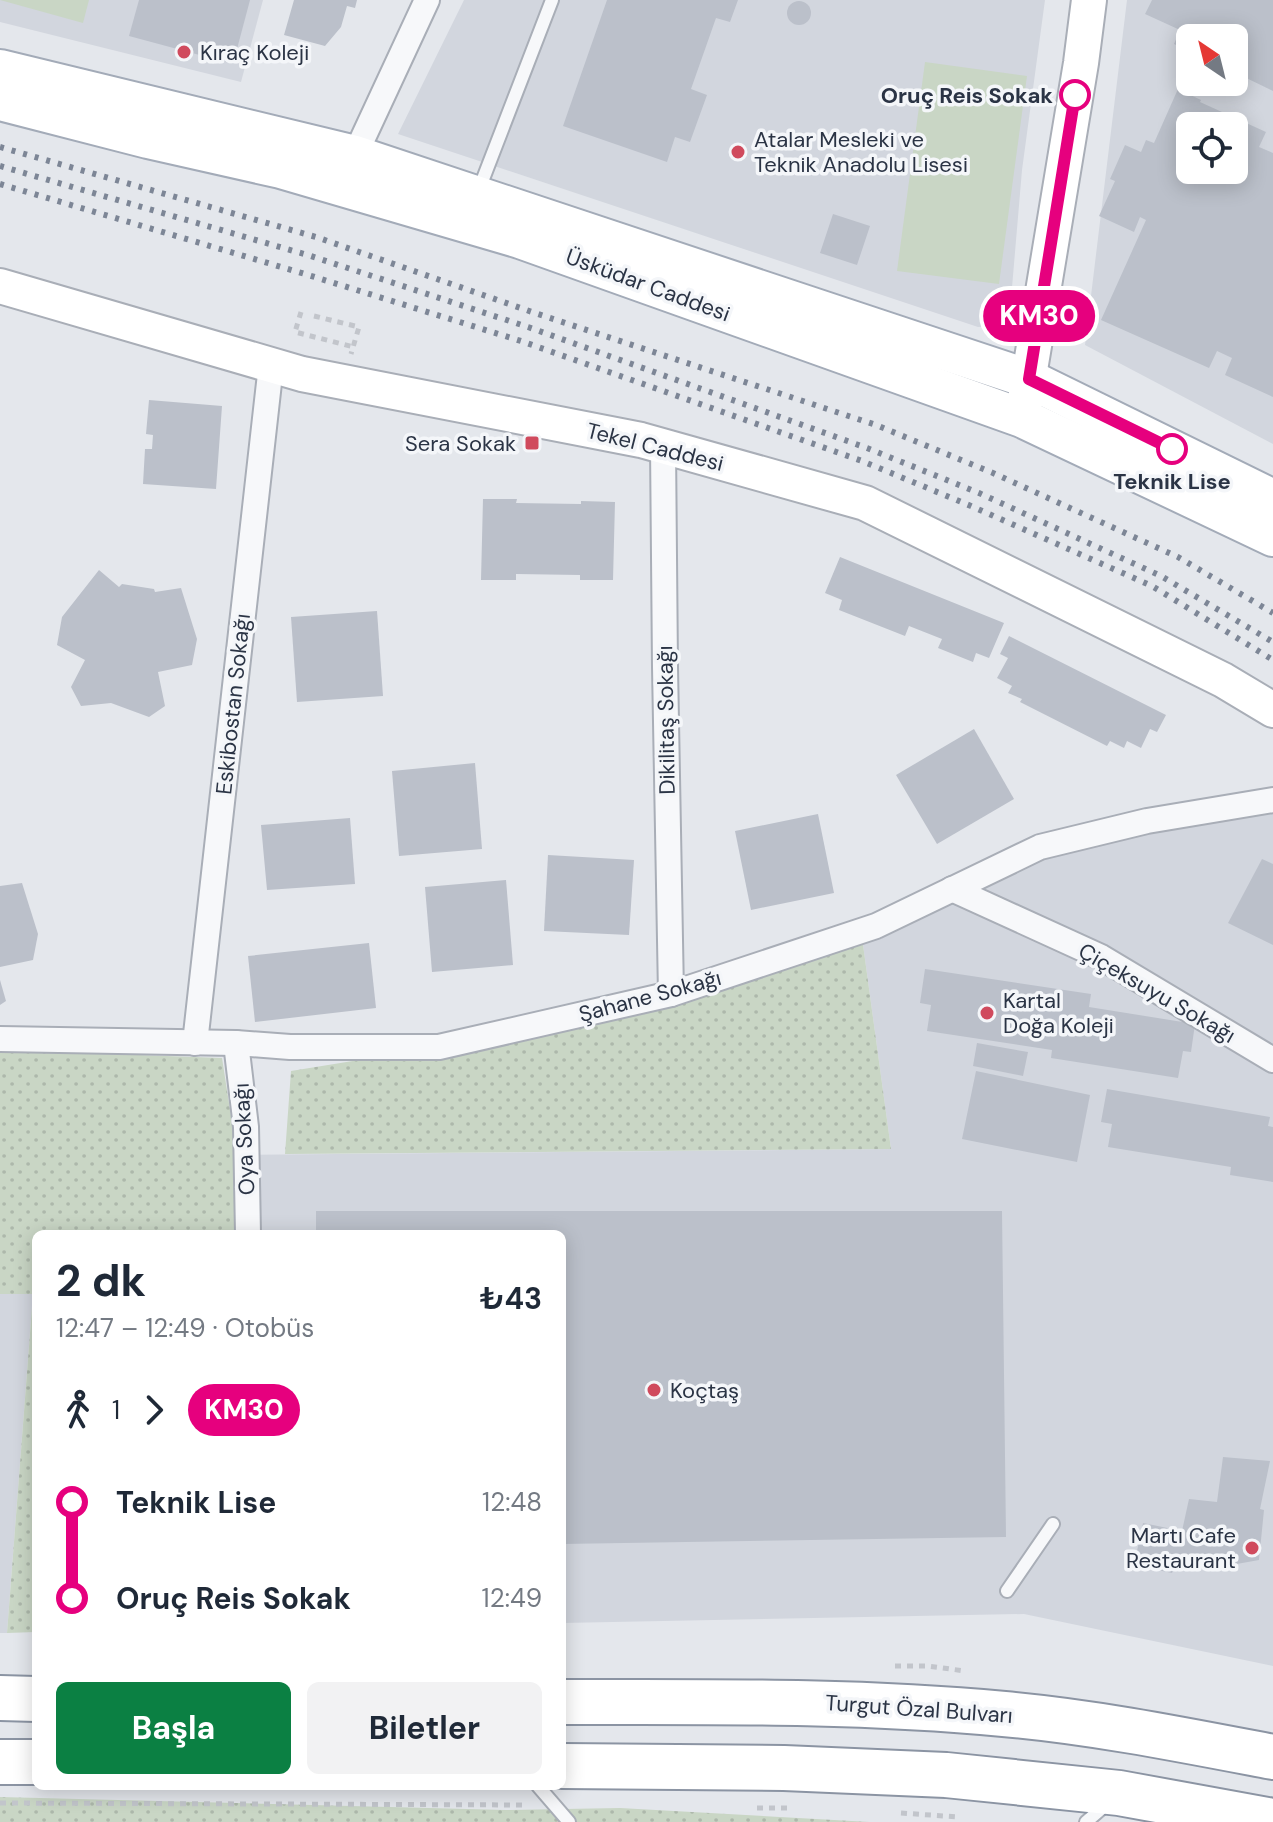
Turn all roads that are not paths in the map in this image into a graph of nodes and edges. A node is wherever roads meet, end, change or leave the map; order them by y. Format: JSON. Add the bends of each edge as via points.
{"nodes":[{"id":1,"x":427,"y":0,"type":"edge"},
{"id":2,"x":552,"y":0,"type":"edge"},
{"id":3,"x":1089,"y":0,"type":"edge"},
{"id":4,"x":0,"y":69,"type":"edge"},
{"id":5,"x":0,"y":101,"type":"edge"},
{"id":6,"x":355,"y":155,"type":"junction"},
{"id":7,"x":476,"y":195,"type":"junction"},
{"id":8,"x":0,"y":286,"type":"edge"},
{"id":9,"x":271,"y":365,"type":"junction"},
{"id":10,"x":1029,"y":379,"type":"junction"},
{"id":11,"x":1022,"y":418,"type":"junction"},
{"id":12,"x":663,"y":446,"type":"junction"},
{"id":13,"x":1273,"y":499,"type":"edge"},
{"id":14,"x":1273,"y":537,"type":"edge"},
{"id":15,"x":1273,"y":710,"type":"edge"},
{"id":16,"x":1273,"y":800,"type":"edge"},
{"id":17,"x":952,"y":889,"type":"junction"},
{"id":18,"x":671,"y":994,"type":"junction"},
{"id":19,"x":0,"y":1039,"type":"edge"},
{"id":20,"x":195,"y":1043,"type":"junction"},
{"id":21,"x":236,"y":1043,"type":"junction"},
{"id":22,"x":1273,"y":1060,"type":"edge"},
{"id":23,"x":248,"y":1230,"type":"edge"},
{"id":24,"x":1053,"y":1524,"type":"dead end"},
{"id":25,"x":1007,"y":1591,"type":"dead end"},
{"id":26,"x":0,"y":1698,"type":"edge"},
{"id":27,"x":32,"y":1699,"type":"edge"},
{"id":28,"x":566,"y":1702,"type":"edge"},
{"id":29,"x":1273,"y":1757,"type":"edge"},
{"id":30,"x":0,"y":1762,"type":"edge"},
{"id":31,"x":32,"y":1762,"type":"edge"},
{"id":32,"x":566,"y":1784,"type":"edge"},
{"id":33,"x":559,"y":1790,"type":"edge"},
{"id":34,"x":1119,"y":1793,"type":"junction"},
{"id":35,"x":1273,"y":1821,"type":"edge"},
{"id":36,"x":569,"y":1822,"type":"edge"},
{"id":37,"x":1086,"y":1822,"type":"edge"}],
"edges":[{"from":1,"to":6,"type":"street"},
{"from":2,"to":7,"type":"lane"},
{"from":3,"to":10,"type":"street"},
{"from":4,"to":6,"type":"main road","name":"Üsküdar Caddesi"},
{"from":5,"to":11,"type":"main road","name":"Üsküdar Caddesi","via":[[281,169],[520,239]]},
{"from":6,"to":7,"type":"main road","name":"Üsküdar Caddesi"},
{"from":7,"to":10,"type":"main road","name":"Üsküdar Caddesi"},
{"from":8,"to":9,"type":"street","name":"Tekel Caddesi"},
{"from":9,"to":12,"type":"street","name":"Tekel Caddesi"},
{"from":9,"to":20,"type":"street","name":"Eskibostan Sokağı"},
{"from":10,"to":11,"type":"street"},
{"from":10,"to":13,"type":"main road","name":"Üsküdar Caddesi"},
{"from":11,"to":14,"type":"main road","name":"Üsküdar Caddesi"},
{"from":12,"to":15,"type":"street","name":"Tekel Caddesi","via":[[865,503],[1223,680]]},
{"from":12,"to":18,"type":"street","name":"Dikilitaş Sokağı"},
{"from":16,"to":17,"type":"street","name":"Şahane Sokağı","via":[[1147,821],[1040,847]]},
{"from":17,"to":18,"type":"street","name":"Şahane Sokağı","via":[[876,926]]},
{"from":17,"to":22,"type":"street","name":"Çiçeksuyu Sokağı","via":[[1101,957]]},
{"from":18,"to":21,"type":"street","name":"Şahane Sokağı","via":[[439,1047]]},
{"from":19,"to":20,"type":"street","name":"Şahane Sokağı"},
{"from":20,"to":21,"type":"street","name":"Şahane Sokağı"},
{"from":21,"to":23,"type":"street","name":"Oya Sokağı","via":[[246,1127]]},
{"from":24,"to":25,"type":"lane"},
{"from":26,"to":27,"type":"highway"},
{"from":28,"to":29,"type":"highway","name":"Turgut Özal Bulvarı","via":[[806,1702],[1005,1714]]},
{"from":30,"to":31,"type":"highway"},
{"from":32,"to":34,"type":"highway","via":[[784,1768],[946,1775]]},
{"from":33,"to":36,"type":"lane"},
{"from":34,"to":35,"type":"highway"},
{"from":34,"to":37,"type":"lane"}]}
